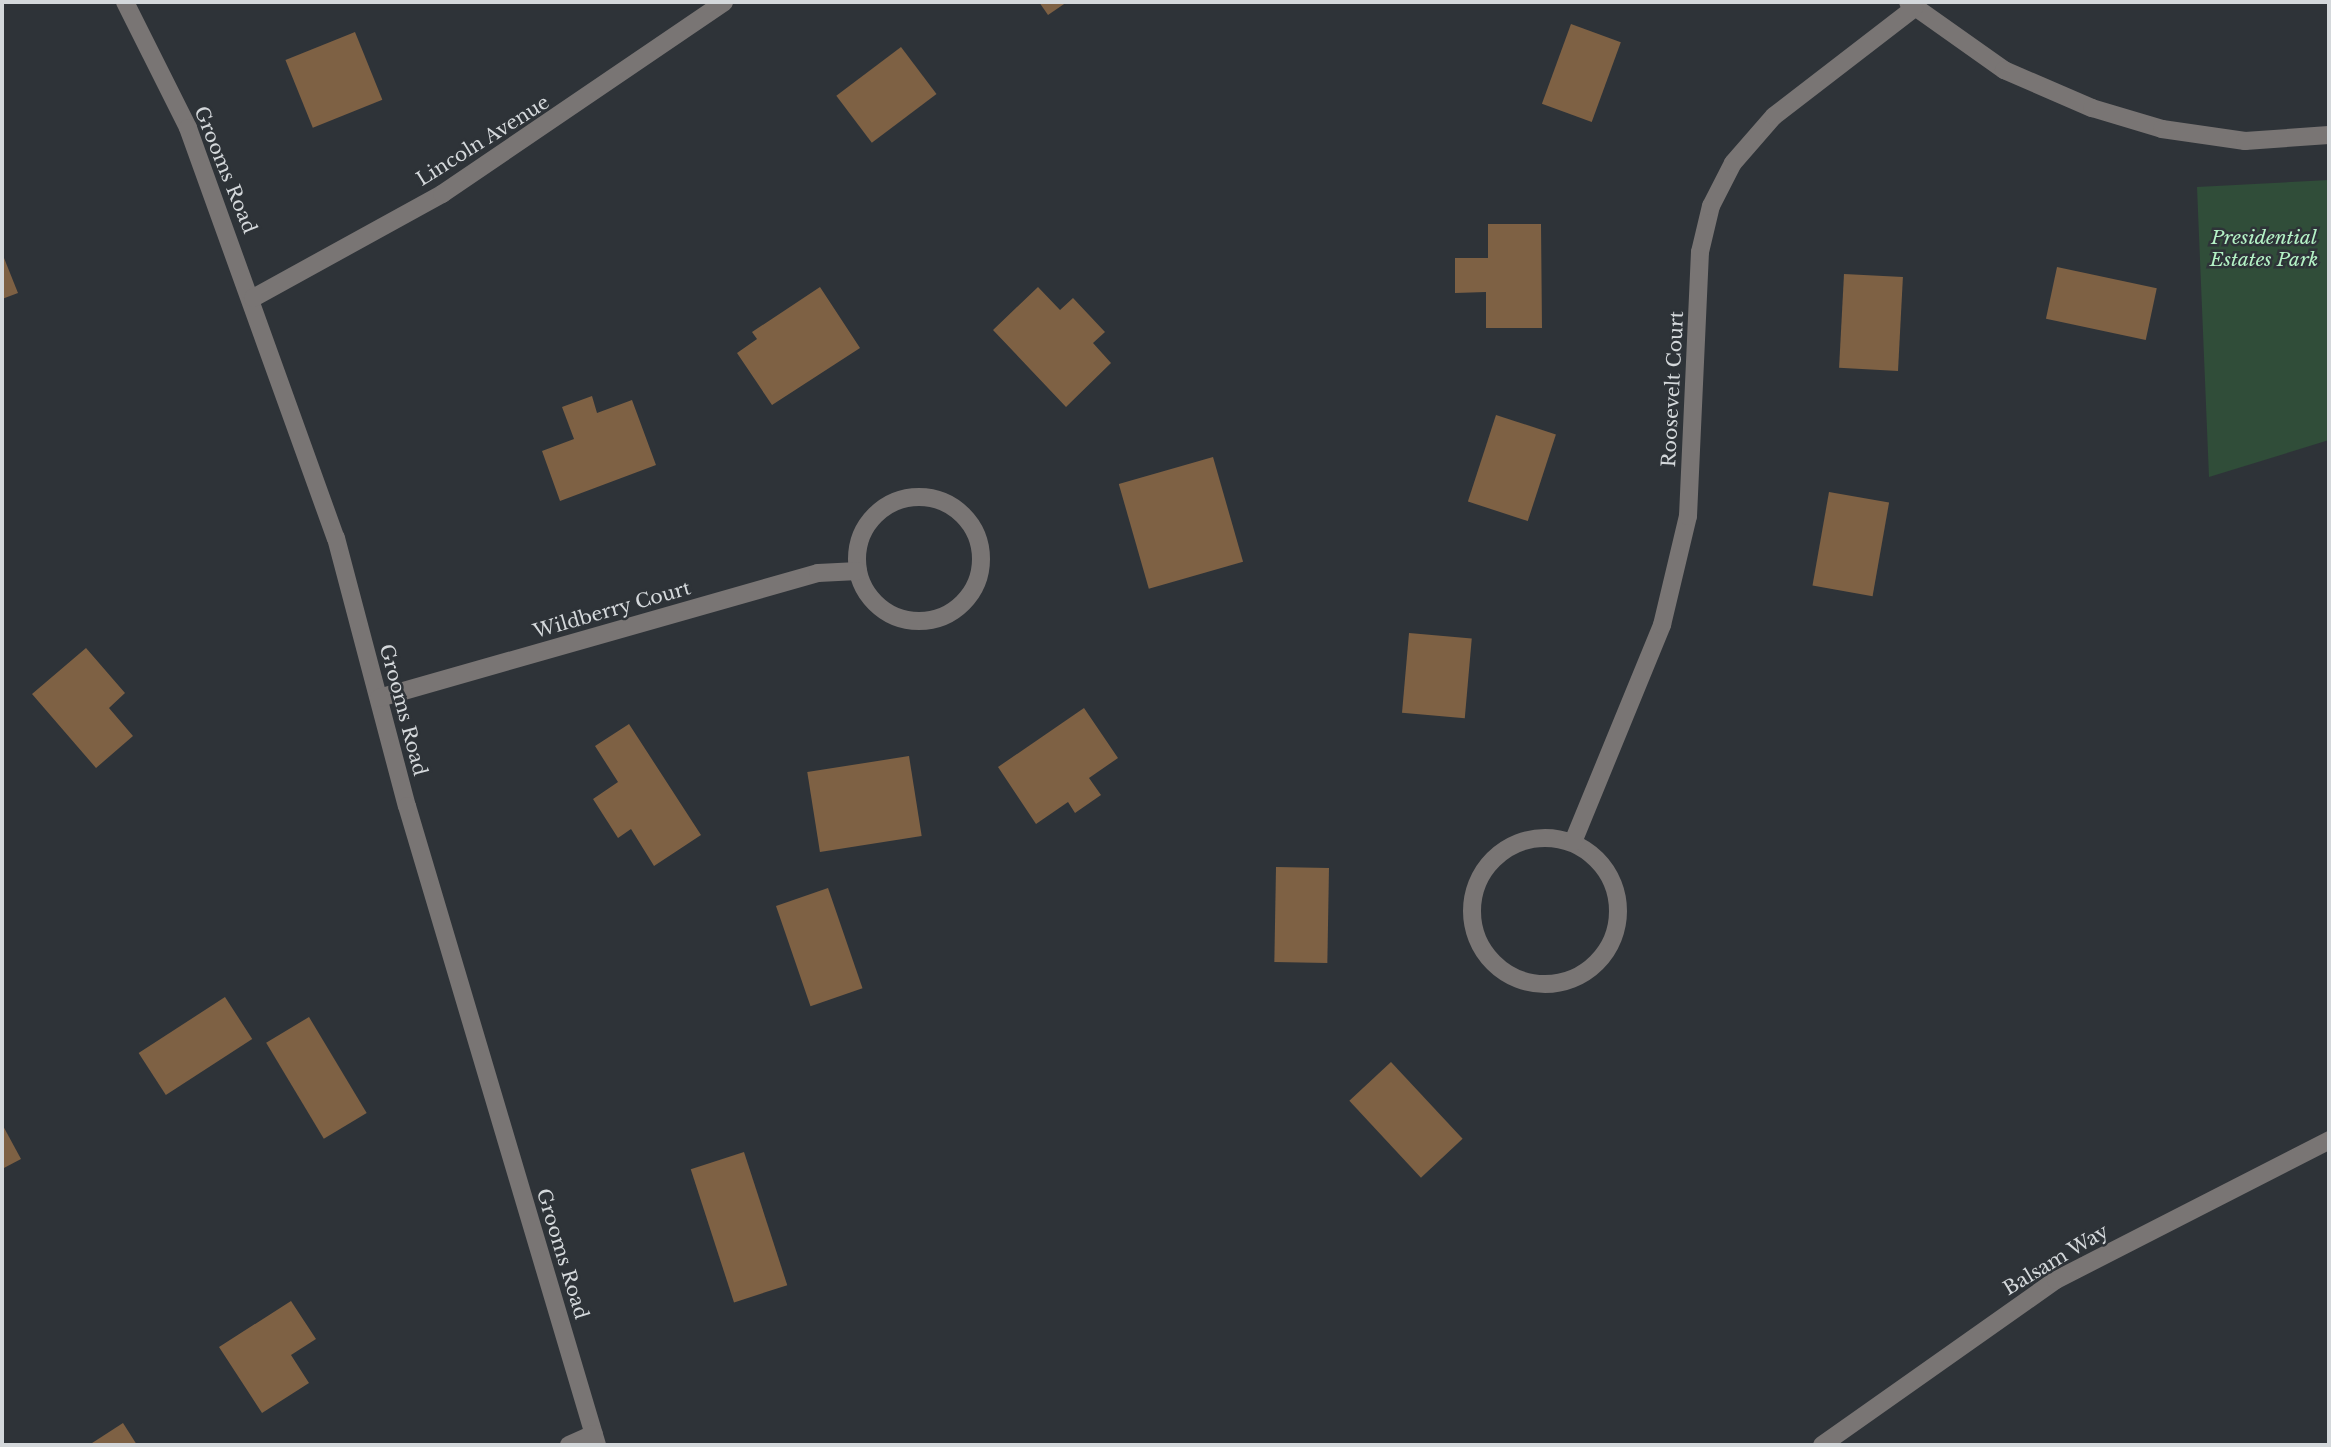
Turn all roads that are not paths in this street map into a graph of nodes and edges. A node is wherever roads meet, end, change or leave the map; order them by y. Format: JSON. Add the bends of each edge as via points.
{"nodes":[{"id":1,"x":125,"y":2,"type":"edge"},
{"id":2,"x":724,"y":2,"type":"edge"},
{"id":3,"x":1911,"y":5,"type":"edge"},
{"id":4,"x":2329,"y":135,"type":"edge"},
{"id":5,"x":253,"y":298,"type":"junction"},
{"id":6,"x":858,"y":571,"type":"junction"},
{"id":7,"x":379,"y":698,"type":"junction"},
{"id":8,"x":1573,"y":842,"type":"junction"},
{"id":9,"x":2329,"y":1140,"type":"edge"},
{"id":10,"x":595,"y":1440,"type":"edge"},
{"id":11,"x":569,"y":1445,"type":"edge"},
{"id":12,"x":1822,"y":1445,"type":"edge"}],
"edges":[{"from":1,"to":5,"type":"street","name":"Grooms Road","via":[[188,128]]},
{"from":2,"to":5,"type":"street","name":"Lincoln Avenue","via":[[442,194]]},
{"from":3,"to":4,"type":"street","via":[[2004,70],[2092,108],[2162,129],[2245,141]]},
{"from":3,"to":8,"type":"street","name":"Roosevelt Court","via":[[1774,116],[1733,163],[1711,206],[1700,252],[1688,516],[1662,625]]},
{"from":5,"to":7,"type":"street","name":"Grooms Road","via":[[336,538]]},
{"from":6,"to":6,"type":"street","via":[[864,587],[888,613],[930,620],[968,598],[981,566],[981,548],[975,531],[951,506],[908,499],[870,520],[861,536]]},
{"from":6,"to":7,"type":"street","name":"Wildberry Court","via":[[818,573]]},
{"from":7,"to":10,"type":"street","name":"Grooms Road"},
{"from":8,"to":8,"type":"street","via":[[1543,837],[1513,844],[1489,863],[1474,890],[1472,921],[1482,949],[1504,972],[1532,984],[1562,983],[1590,970],[1610,946],[1619,916],[1609,877],[1598,860]]},
{"from":9,"to":12,"type":"street","name":"Balsam Way","via":[[2056,1280]]},
{"from":10,"to":11,"type":"street"}]}
